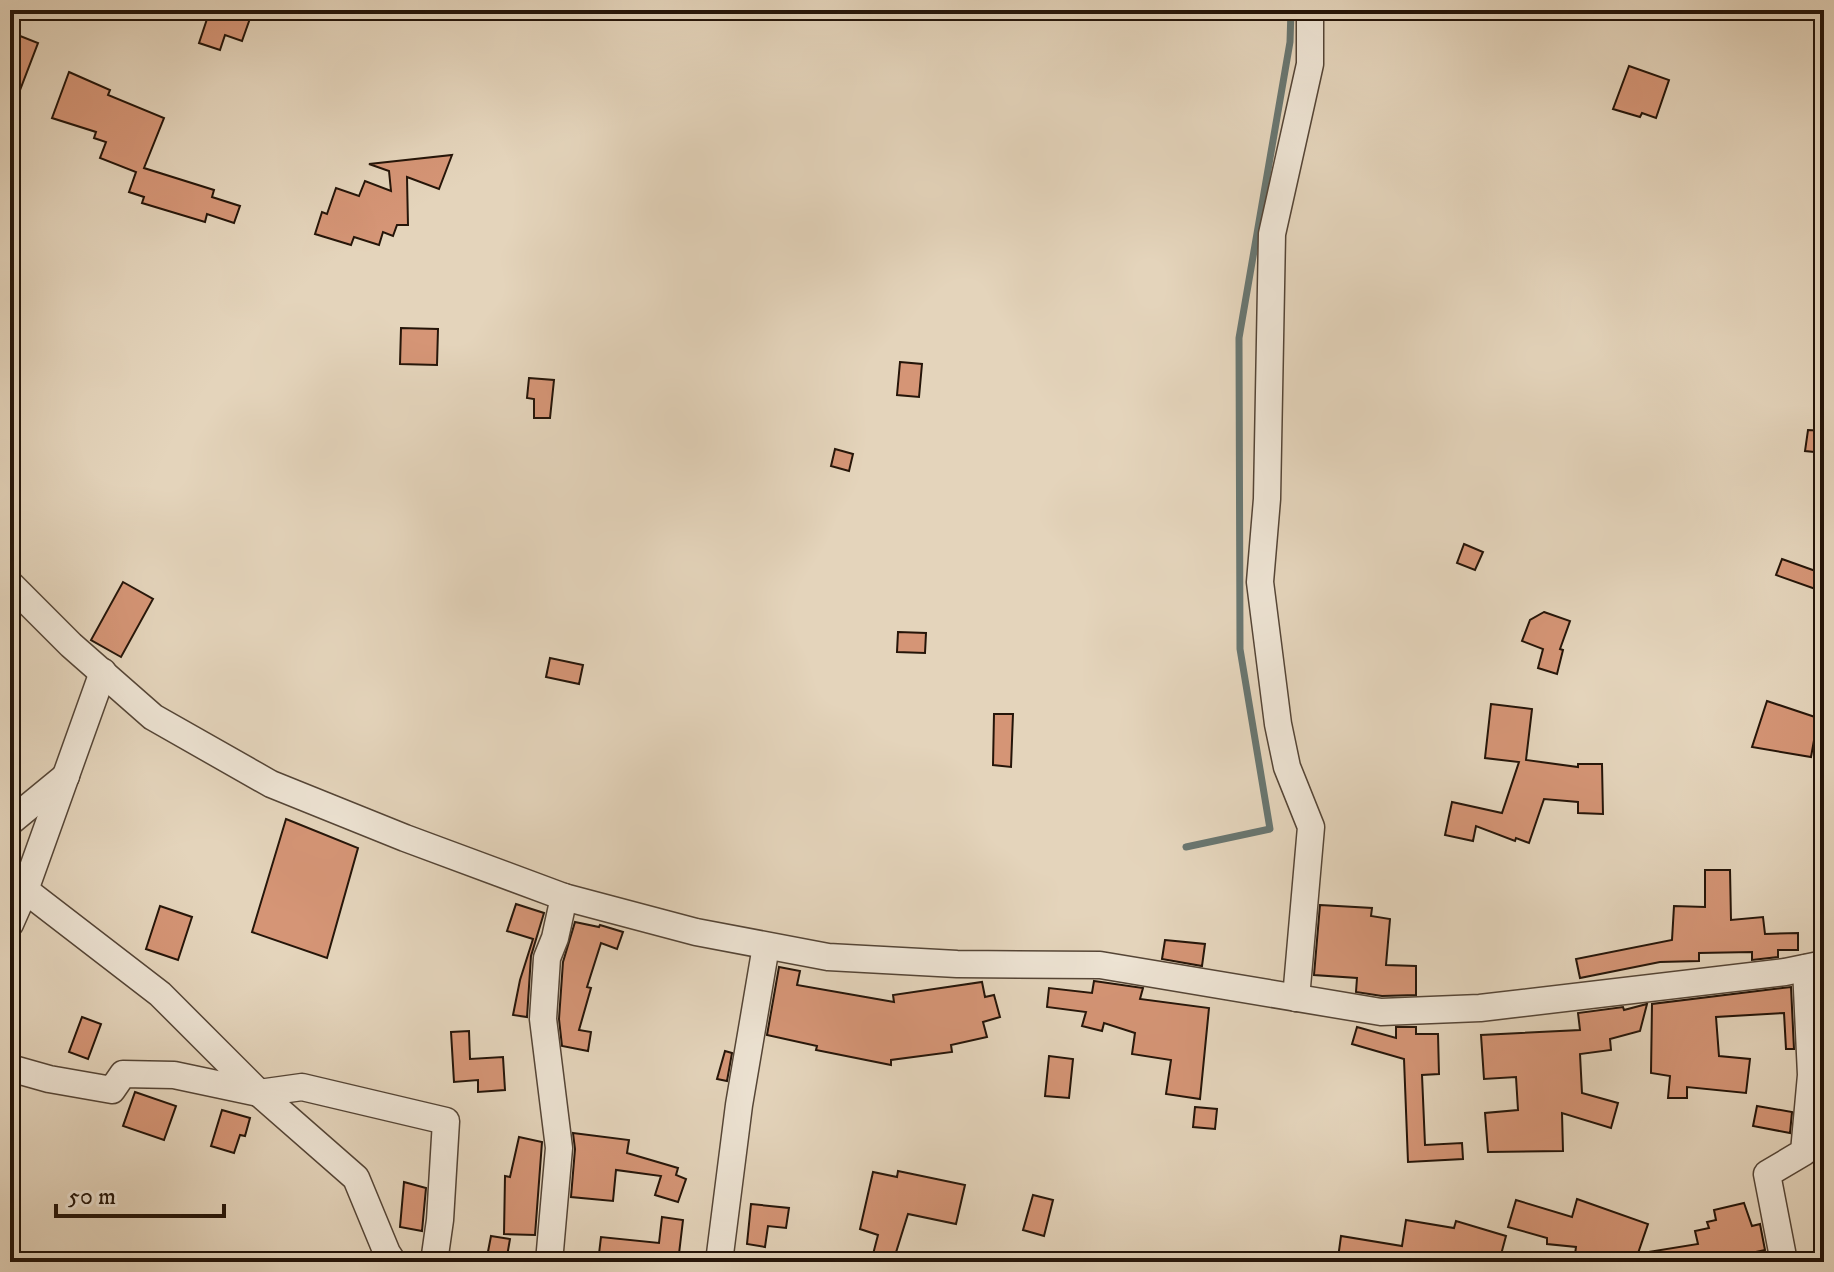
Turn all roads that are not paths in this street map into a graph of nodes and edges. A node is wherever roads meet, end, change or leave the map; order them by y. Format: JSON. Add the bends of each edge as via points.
{"nodes":[{"id":1,"x":1310,"y":10,"type":"edge"},
{"id":2,"x":10,"y":584,"type":"edge"},
{"id":3,"x":103,"y":672,"type":"junction"},
{"id":4,"x":66,"y":775,"type":"junction"},
{"id":5,"x":10,"y":822,"type":"edge"},
{"id":6,"x":25,"y":890,"type":"junction"},
{"id":7,"x":564,"y":897,"type":"junction"},
{"id":8,"x":10,"y":924,"type":"edge"},
{"id":9,"x":766,"y":946,"type":"junction"},
{"id":10,"x":1815,"y":966,"type":"edge"},
{"id":11,"x":1296,"y":998,"type":"junction"},
{"id":12,"x":10,"y":1068,"type":"edge"},
{"id":13,"x":259,"y":1093,"type":"junction"},
{"id":14,"x":1814,"y":1154,"type":"edge"},
{"id":15,"x":393,"y":1262,"type":"edge"},
{"id":16,"x":434,"y":1262,"type":"edge"},
{"id":17,"x":549,"y":1262,"type":"edge"},
{"id":18,"x":719,"y":1262,"type":"edge"},
{"id":19,"x":1784,"y":1262,"type":"edge"}],
"edges":[{"from":1,"to":11,"type":"street","via":[[1310,64],[1272,234],[1267,499],[1260,582],[1278,724],[1287,767],[1311,827]]},
{"from":2,"to":3,"type":"street"},
{"from":3,"to":4,"type":"street"},
{"from":3,"to":7,"type":"street","via":[[153,717],[271,784]]},
{"from":4,"to":5,"type":"street"},
{"from":4,"to":6,"type":"street"},
{"from":6,"to":8,"type":"street"},
{"from":6,"to":13,"type":"street","via":[[160,994]]},
{"from":7,"to":9,"type":"street"},
{"from":7,"to":17,"type":"street","via":[[547,958],[543,1019],[559,1148]]},
{"from":9,"to":11,"type":"street","via":[[828,957],[1100,965]]},
{"from":9,"to":18,"type":"street"},
{"from":10,"to":11,"type":"street","via":[[1480,1008],[1381,1012]]},
{"from":10,"to":14,"type":"street"},
{"from":12,"to":13,"type":"street","via":[[112,1090],[123,1074],[136,1074],[174,1075]]},
{"from":13,"to":15,"type":"street","via":[[356,1178]]},
{"from":13,"to":16,"type":"street","via":[[302,1087],[446,1121]]},
{"from":14,"to":19,"type":"street","via":[[1767,1174]]}]}
